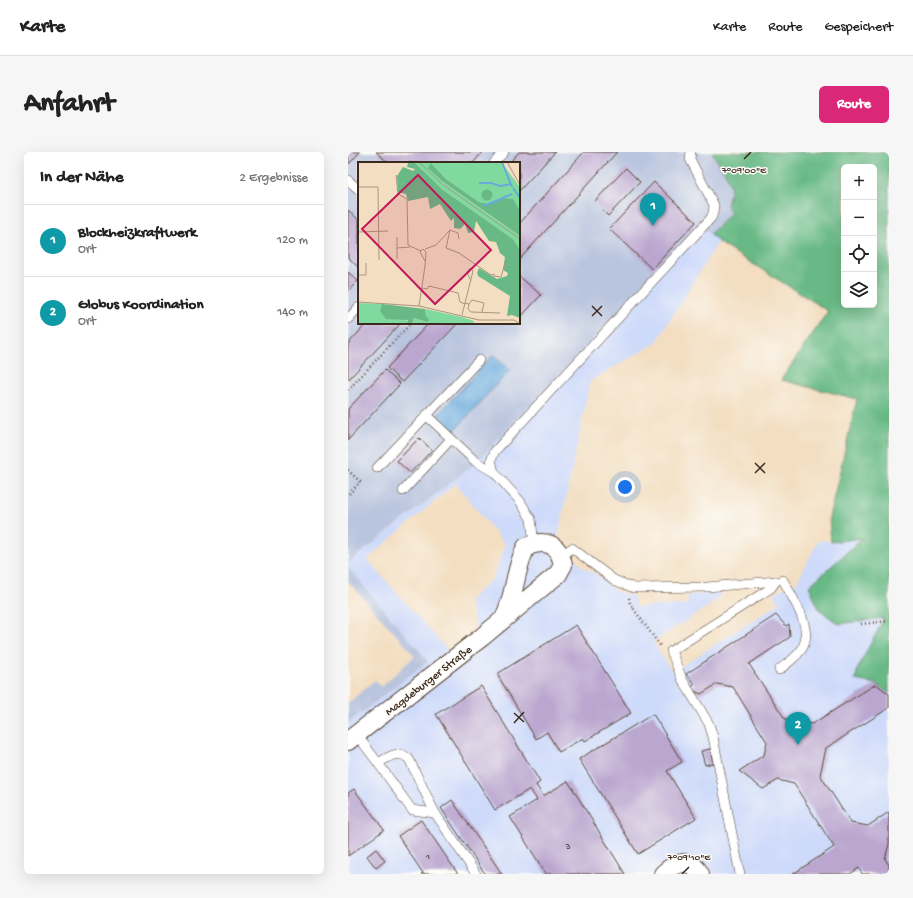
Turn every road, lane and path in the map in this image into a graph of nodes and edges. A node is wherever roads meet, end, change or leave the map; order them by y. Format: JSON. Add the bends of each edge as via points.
{"nodes":[{"id":1,"x":504,"y":152,"type":"edge"},
{"id":2,"x":692,"y":152,"type":"edge"},
{"id":3,"x":495,"y":162,"type":"edge"},
{"id":4,"x":348,"y":180,"type":"edge"},
{"id":5,"x":358,"y":189,"type":"edge"},
{"id":6,"x":358,"y":308,"type":"edge"},
{"id":7,"x":348,"y":319,"type":"edge"},
{"id":8,"x":410,"y":324,"type":"edge"},
{"id":9,"x":479,"y":360,"type":"dead end"},
{"id":10,"x":348,"y":390,"type":"edge"},
{"id":11,"x":426,"y":415,"type":"junction"},
{"id":12,"x":451,"y":439,"type":"junction"},
{"id":13,"x":377,"y":468,"type":"dead end"},
{"id":14,"x":348,"y":470,"type":"edge"},
{"id":15,"x":494,"y":472,"type":"junction"},
{"id":16,"x":403,"y":491,"type":"dead end"},
{"id":17,"x":348,"y":495,"type":"edge"},
{"id":18,"x":534,"y":544,"type":"junction"},
{"id":19,"x":561,"y":555,"type":"junction"},
{"id":20,"x":783,"y":580,"type":"dead end"},
{"id":21,"x":625,"y":585,"type":"junction"},
{"id":22,"x":505,"y":616,"type":"junction"},
{"id":23,"x":889,"y":622,"type":"edge"},
{"id":24,"x":861,"y":624,"type":"dead end"},
{"id":25,"x":673,"y":655,"type":"junction"},
{"id":26,"x":779,"y":670,"type":"dead end"},
{"id":27,"x":352,"y":738,"type":"edge"},
{"id":28,"x":378,"y":763,"type":"junction"},
{"id":29,"x":435,"y":813,"type":"junction"},
{"id":30,"x":476,"y":874,"type":"edge"},
{"id":31,"x":663,"y":874,"type":"edge"},
{"id":32,"x":700,"y":874,"type":"edge"},
{"id":33,"x":740,"y":874,"type":"edge"}],
"edges":[{"from":1,"to":3,"type":"lane"},
{"from":2,"to":15,"type":"lane","via":[[690,159],[714,205],[711,218],[495,451],[491,460]]},
{"from":4,"to":5,"type":"lane"},
{"from":6,"to":7,"type":"lane"},
{"from":8,"to":10,"type":"path"},
{"from":9,"to":11,"type":"lane"},
{"from":11,"to":12,"type":"lane"},
{"from":11,"to":13,"type":"lane"},
{"from":12,"to":15,"type":"lane","via":[[475,461]]},
{"from":12,"to":16,"type":"lane"},
{"from":14,"to":17,"type":"path","via":[[360,482]]},
{"from":15,"to":18,"type":"lane","via":[[520,501],[530,519]]},
{"from":18,"to":19,"type":"street","via":[[542,542],[553,546]]},
{"from":18,"to":22,"type":"street","name":"Magdeburger Straße","via":[[526,548],[518,562],[511,604]]},
{"from":19,"to":21,"type":"lane","via":[[572,548],[614,580]]},
{"from":19,"to":22,"type":"street","name":"Magdeburger Straße","via":[[563,565],[558,574]]},
{"from":20,"to":26,"type":"lane","via":[[800,611],[805,630],[804,647]]},
{"from":21,"to":25,"type":"path","via":[[630,604],[662,648]]},
{"from":21,"to":25,"type":"lane","via":[[658,589],[776,581],[771,588],[671,651]]},
{"from":22,"to":27,"type":"street","name":"Magdeburger Straße","via":[[476,642]]},
{"from":23,"to":24,"type":"path"},
{"from":25,"to":33,"type":"lane","via":[[682,679],[709,724],[713,737]]},
{"from":27,"to":28,"type":"lane"},
{"from":28,"to":29,"type":"lane","via":[[412,810]]},
{"from":28,"to":29,"type":"lane","via":[[397,754],[404,754],[409,759]]},
{"from":29,"to":30,"type":"lane"},
{"from":31,"to":32,"type":"street","via":[[677,863],[684,862],[692,865]]}]}
